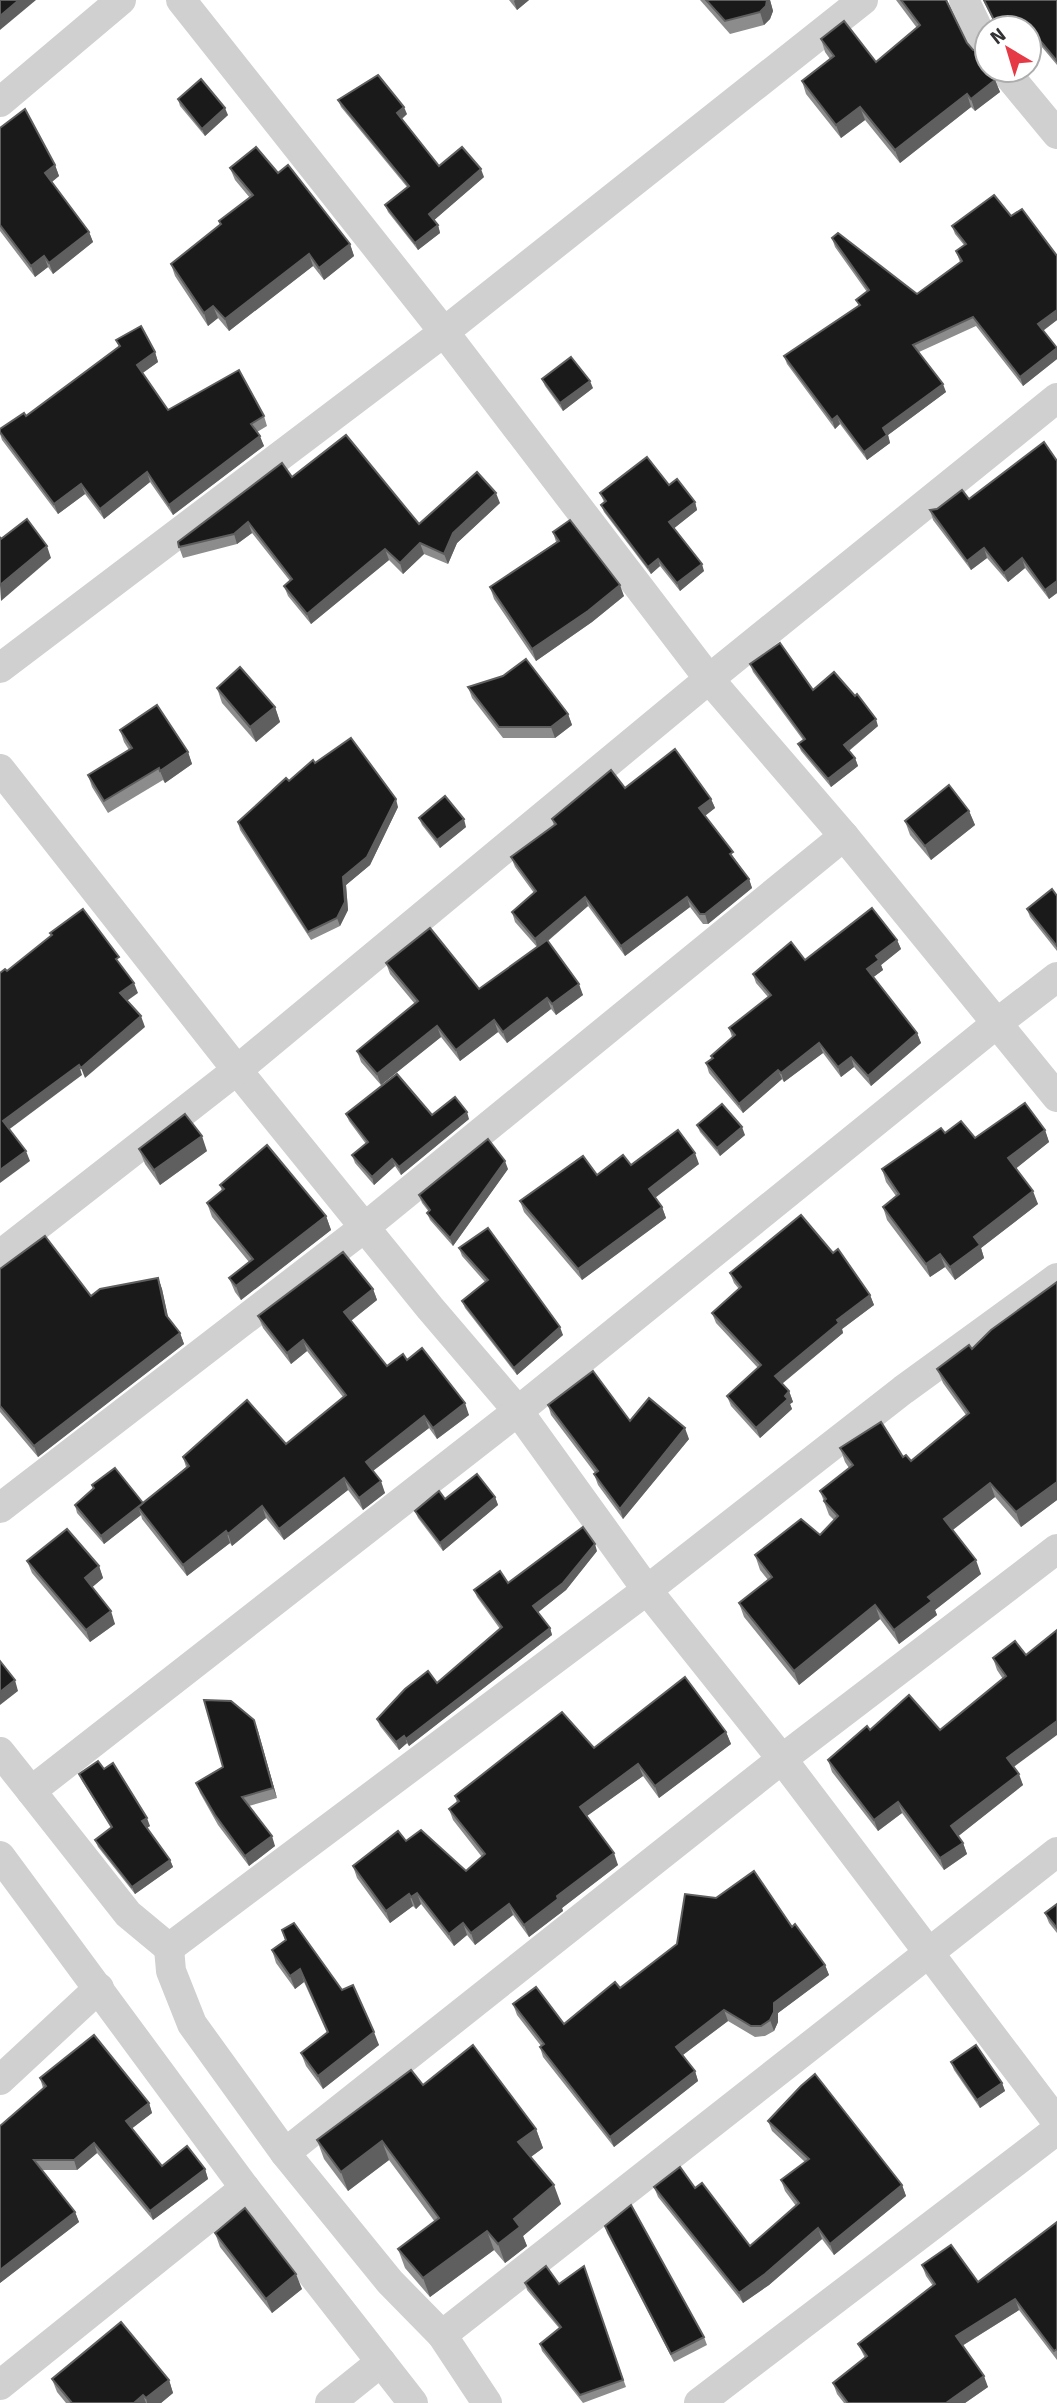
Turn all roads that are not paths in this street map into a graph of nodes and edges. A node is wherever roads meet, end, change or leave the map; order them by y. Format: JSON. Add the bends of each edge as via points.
{"nodes":[{"id":1,"x":121,"y":0,"type":"edge"},
{"id":2,"x":181,"y":0,"type":"edge"},
{"id":3,"x":863,"y":0,"type":"edge"},
{"id":4,"x":964,"y":0,"type":"edge"},
{"id":5,"x":973,"y":19,"type":"edge"},
{"id":6,"x":1016,"y":84,"type":"edge"},
{"id":7,"x":0,"y":102,"type":"edge"},
{"id":8,"x":1057,"y":134,"type":"edge"},
{"id":9,"x":444,"y":332,"type":"junction"},
{"id":10,"x":1057,"y":398,"type":"edge"},
{"id":11,"x":0,"y":668,"type":"edge"},
{"id":12,"x":709,"y":679,"type":"junction"},
{"id":13,"x":0,"y":769,"type":"edge"},
{"id":14,"x":844,"y":836,"type":"junction"},
{"id":15,"x":1057,"y":977,"type":"edge"},
{"id":16,"x":996,"y":1024,"type":"junction"},
{"id":17,"x":237,"y":1070,"type":"junction"},
{"id":18,"x":1057,"y":1097,"type":"edge"},
{"id":19,"x":365,"y":1227,"type":"junction"},
{"id":20,"x":0,"y":1255,"type":"edge"},
{"id":21,"x":1057,"y":1278,"type":"edge"},
{"id":22,"x":518,"y":1411,"type":"junction"},
{"id":23,"x":0,"y":1508,"type":"edge"},
{"id":24,"x":1057,"y":1549,"type":"edge"},
{"id":25,"x":647,"y":1590,"type":"junction"},
{"id":26,"x":0,"y":1752,"type":"edge"},
{"id":27,"x":782,"y":1759,"type":"junction"},
{"id":28,"x":31,"y":1791,"type":"junction"},
{"id":29,"x":1057,"y":1852,"type":"edge"},
{"id":30,"x":0,"y":1856,"type":"edge"},
{"id":31,"x":169,"y":1948,"type":"junction"},
{"id":32,"x":928,"y":1953,"type":"junction"},
{"id":33,"x":99,"y":1988,"type":"junction"},
{"id":34,"x":0,"y":2080,"type":"edge"},
{"id":35,"x":1057,"y":2122,"type":"edge"},
{"id":36,"x":1057,"y":2130,"type":"edge"},
{"id":37,"x":285,"y":2153,"type":"junction"},
{"id":38,"x":245,"y":2188,"type":"junction"},
{"id":39,"x":442,"y":2335,"type":"junction"},
{"id":40,"x":381,"y":2362,"type":"junction"},
{"id":41,"x":0,"y":2385,"type":"edge"},
{"id":42,"x":330,"y":2403,"type":"edge"},
{"id":43,"x":413,"y":2403,"type":"edge"},
{"id":44,"x":487,"y":2403,"type":"edge"},
{"id":45,"x":699,"y":2403,"type":"edge"}],
"edges":[{"from":1,"to":7,"type":"street"},
{"from":2,"to":9,"type":"street"},
{"from":3,"to":9,"type":"street"},
{"from":4,"to":5,"type":"street"},
{"from":6,"to":8,"type":"street"},
{"from":9,"to":11,"type":"street"},
{"from":9,"to":12,"type":"street"},
{"from":10,"to":12,"type":"street"},
{"from":12,"to":14,"type":"street"},
{"from":12,"to":17,"type":"street"},
{"from":13,"to":17,"type":"street"},
{"from":14,"to":16,"type":"street"},
{"from":14,"to":19,"type":"street"},
{"from":15,"to":16,"type":"street"},
{"from":16,"to":18,"type":"street"},
{"from":16,"to":22,"type":"street"},
{"from":17,"to":19,"type":"street"},
{"from":17,"to":20,"type":"street"},
{"from":19,"to":22,"type":"street"},
{"from":19,"to":23,"type":"street"},
{"from":21,"to":25,"type":"street","via":[[904,1390]]},
{"from":22,"to":25,"type":"street"},
{"from":22,"to":28,"type":"street"},
{"from":24,"to":27,"type":"street"},
{"from":25,"to":27,"type":"street"},
{"from":25,"to":31,"type":"street"},
{"from":26,"to":28,"type":"street"},
{"from":27,"to":32,"type":"street"},
{"from":27,"to":37,"type":"street"},
{"from":28,"to":31,"type":"street","via":[[128,1914]]},
{"from":29,"to":32,"type":"street"},
{"from":30,"to":33,"type":"street"},
{"from":31,"to":37,"type":"street","via":[[171,1971],[192,2024]]},
{"from":32,"to":35,"type":"street"},
{"from":32,"to":39,"type":"street"},
{"from":33,"to":34,"type":"street"},
{"from":33,"to":38,"type":"street"},
{"from":36,"to":45,"type":"street"},
{"from":37,"to":39,"type":"street","via":[[390,2282]]},
{"from":38,"to":40,"type":"street"},
{"from":38,"to":41,"type":"street"},
{"from":39,"to":44,"type":"street"},
{"from":40,"to":42,"type":"street"},
{"from":40,"to":43,"type":"street"}]}
